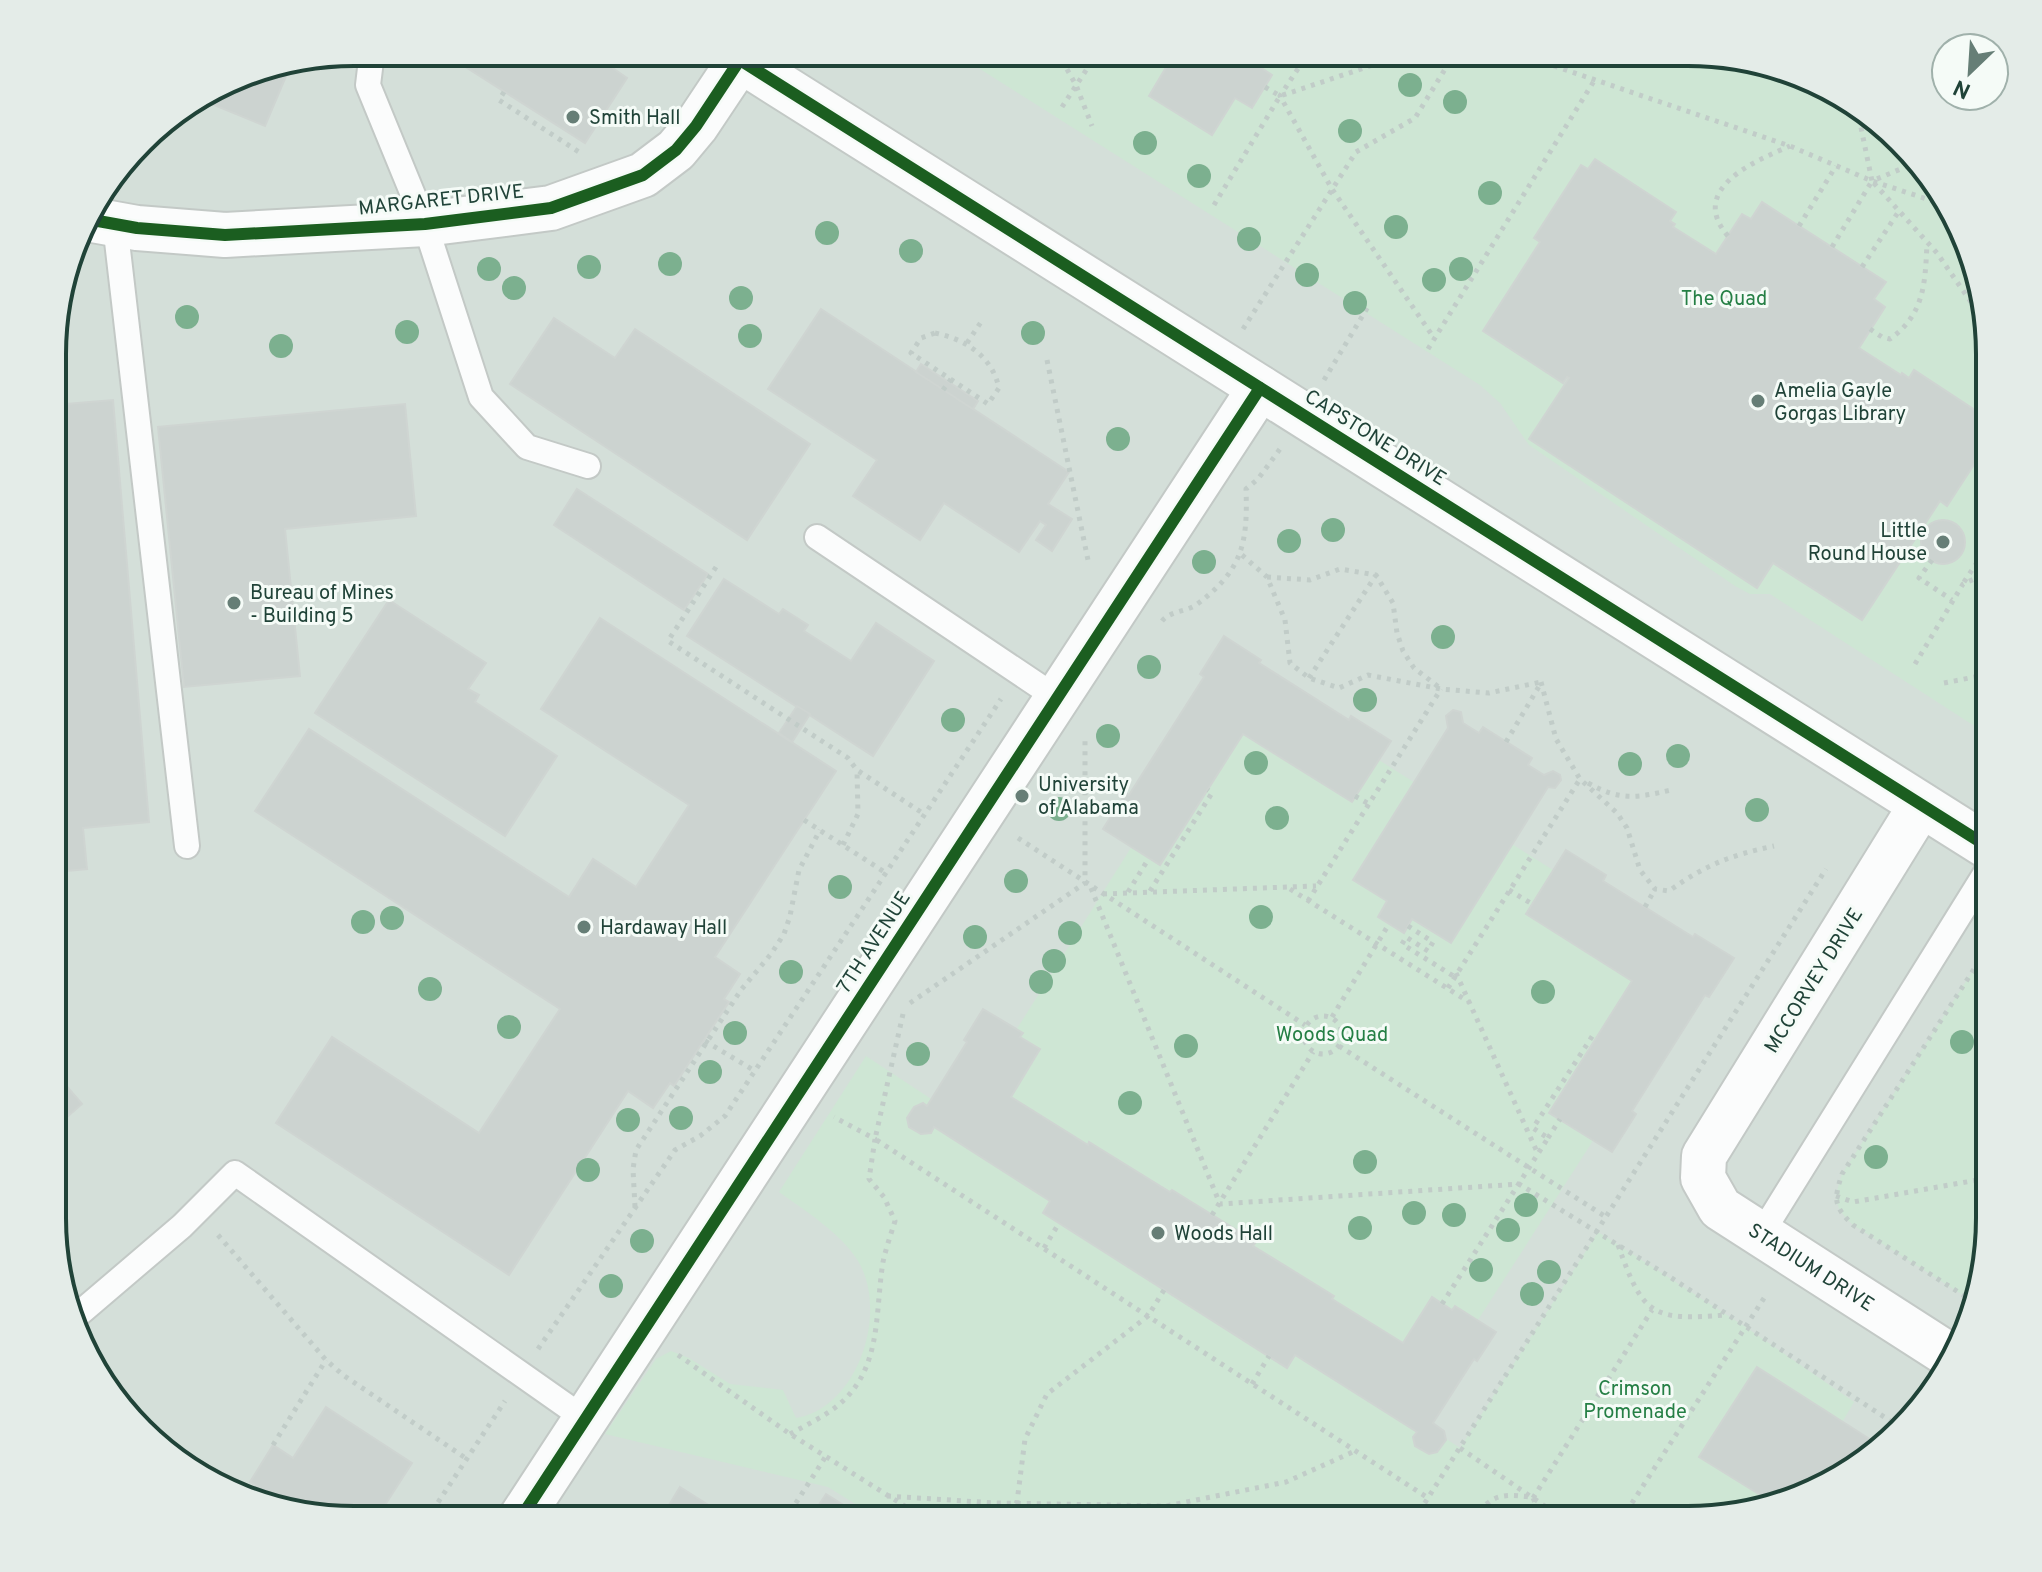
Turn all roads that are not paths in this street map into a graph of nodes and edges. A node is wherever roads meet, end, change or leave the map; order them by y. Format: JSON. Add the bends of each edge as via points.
{"nodes":[{"id":1,"x":370,"y":66,"type":"edge"},
{"id":2,"x":735,"y":66,"type":"edge"},
{"id":3,"x":758,"y":66,"type":"edge"},
{"id":4,"x":101,"y":221,"type":"edge"},
{"id":5,"x":425,"y":224,"type":"junction"},
{"id":6,"x":1260,"y":388,"type":"junction"},
{"id":7,"x":588,"y":466,"type":"dead end"},
{"id":8,"x":817,"y":537,"type":"dead end"},
{"id":9,"x":1057,"y":698,"type":"junction"},
{"id":10,"x":1921,"y":805,"type":"junction"},
{"id":11,"x":1976,"y":839,"type":"edge"},
{"id":12,"x":187,"y":846,"type":"dead end"},
{"id":13,"x":1976,"y":889,"type":"edge"},
{"id":14,"x":1704,"y":1156,"type":"joint"},
{"id":15,"x":1760,"y":1236,"type":"junction"},
{"id":16,"x":81,"y":1312,"type":"edge"},
{"id":17,"x":1943,"y":1352,"type":"edge"},
{"id":18,"x":585,"y":1419,"type":"junction"},
{"id":19,"x":528,"y":1506,"type":"edge"}],
"edges":[{"from":1,"to":5,"type":"lane","via":[[368,85]]},
{"from":2,"to":5,"type":"street","name":"MARGARET DRIVE","via":[[676,150],[643,175],[551,208]]},
{"from":3,"to":6,"type":"street","name":"CAPSTONE DRIVE"},
{"from":4,"to":5,"type":"street","name":"MARGARET DRIVE","via":[[225,235]]},
{"from":4,"to":12,"type":"lane"},
{"from":5,"to":7,"type":"lane","via":[[481,397],[527,447]]},
{"from":6,"to":9,"type":"street","name":"7TH AVENUE"},
{"from":6,"to":10,"type":"street","name":"CAPSTONE DRIVE"},
{"from":8,"to":9,"type":"lane"},
{"from":9,"to":18,"type":"street","name":"7TH AVENUE"},
{"from":10,"to":11,"type":"street","name":"CAPSTONE DRIVE"},
{"from":10,"to":14,"type":"street","name":"MCCORVEY DRIVE"},
{"from":13,"to":15,"type":"lane"},
{"from":14,"to":15,"type":"street","name":"STADIUM DRIVE","via":[[1703,1178],[1720,1208]]},
{"from":15,"to":17,"type":"street","name":"STADIUM DRIVE"},
{"from":16,"to":18,"type":"lane","via":[[235,1173]]},
{"from":18,"to":19,"type":"street","name":"7TH AVENUE"}]}
